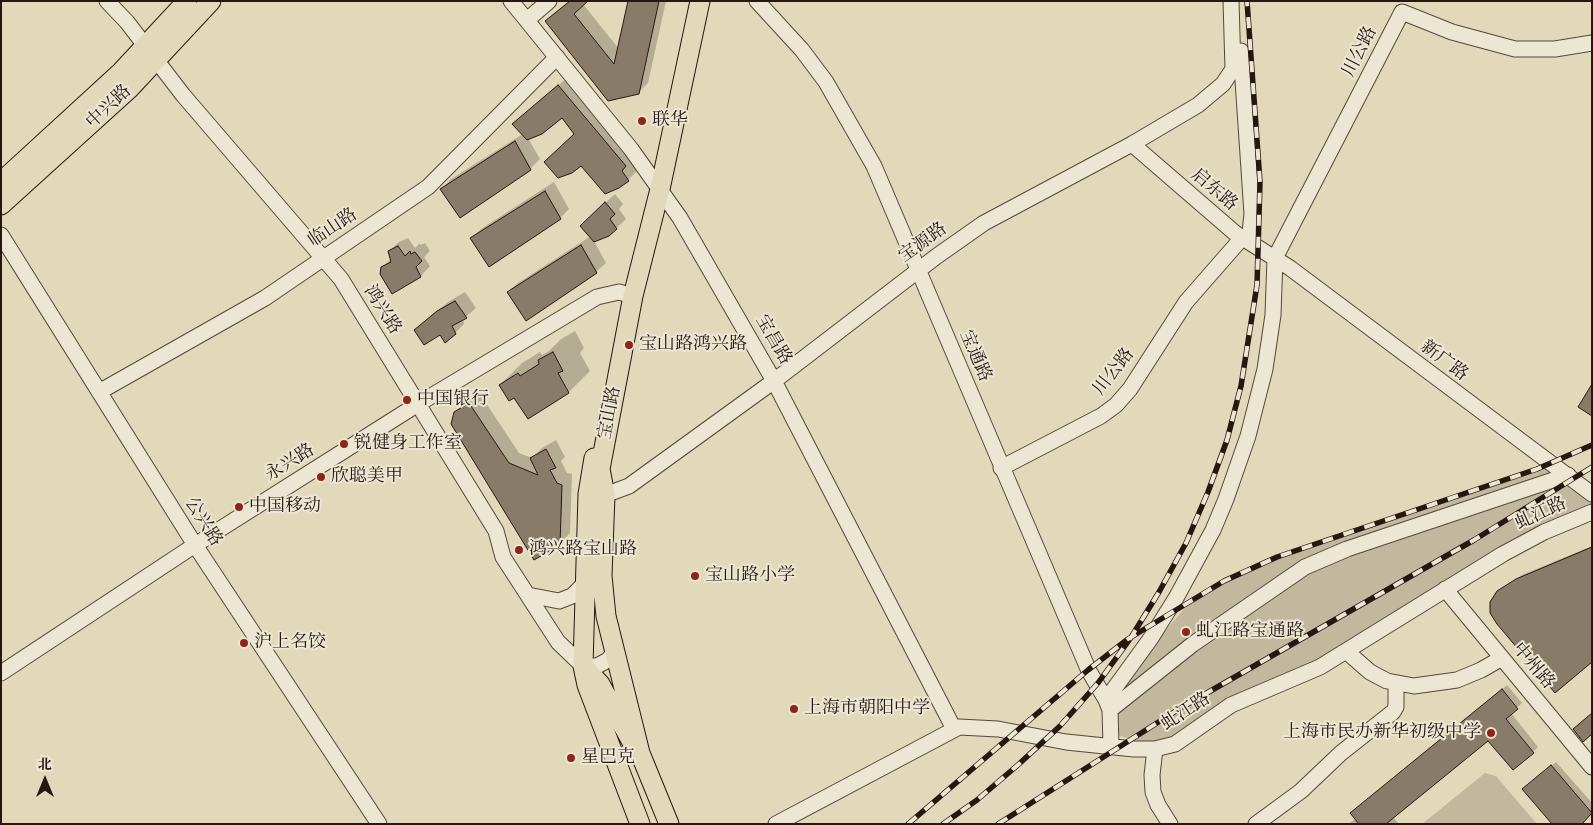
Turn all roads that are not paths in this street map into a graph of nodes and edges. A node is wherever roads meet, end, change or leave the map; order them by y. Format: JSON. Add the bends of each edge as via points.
{"nodes":[{"id":1,"x":107,"y":1,"type":"edge"},
{"id":2,"x":187,"y":1,"type":"edge"},
{"id":3,"x":210,"y":1,"type":"edge"},
{"id":4,"x":511,"y":1,"type":"edge"},
{"id":5,"x":549,"y":1,"type":"edge"},
{"id":6,"x":688,"y":1,"type":"edge"},
{"id":7,"x":700,"y":1,"type":"edge"},
{"id":8,"x":758,"y":1,"type":"edge"},
{"id":9,"x":1231,"y":1,"type":"edge"},
{"id":10,"x":1238,"y":1,"type":"edge"},
{"id":11,"x":527,"y":20,"type":"junction"},
{"id":12,"x":1592,"y":43,"type":"edge"},
{"id":13,"x":152,"y":53,"type":"junction"},
{"id":14,"x":557,"y":57,"type":"junction"},
{"id":15,"x":1132,"y":144,"type":"junction"},
{"id":16,"x":1,"y":182,"type":"edge"},
{"id":17,"x":655,"y":183,"type":"junction"},
{"id":18,"x":1,"y":205,"type":"edge"},
{"id":19,"x":1,"y":235,"type":"edge"},
{"id":20,"x":1244,"y":239,"type":"junction"},
{"id":21,"x":324,"y":256,"type":"junction"},
{"id":22,"x":1275,"y":258,"type":"junction"},
{"id":23,"x":919,"y":270,"type":"junction"},
{"id":24,"x":629,"y":294,"type":"junction"},
{"id":25,"x":774,"y":381,"type":"junction"},
{"id":26,"x":99,"y":392,"type":"junction"},
{"id":27,"x":418,"y":404,"type":"junction"},
{"id":28,"x":1001,"y":468,"type":"junction"},
{"id":29,"x":1568,"y":475,"type":"junction"},
{"id":30,"x":596,"y":494,"type":"junction"},
{"id":31,"x":1592,"y":494,"type":"edge"},
{"id":32,"x":1592,"y":512,"type":"edge"},
{"id":33,"x":195,"y":545,"type":"junction"},
{"id":34,"x":585,"y":583,"type":"junction"},
{"id":35,"x":1445,"y":589,"type":"junction"},
{"id":36,"x":528,"y":595,"type":"junction"},
{"id":37,"x":615,"y":651,"type":"junction"},
{"id":38,"x":1346,"y":651,"type":"junction"},
{"id":39,"x":1502,"y":658,"type":"junction"},
{"id":40,"x":583,"y":666,"type":"junction"},
{"id":41,"x":1,"y":673,"type":"edge"},
{"id":42,"x":1396,"y":685,"type":"junction"},
{"id":43,"x":1108,"y":705,"type":"junction"},
{"id":44,"x":954,"y":729,"type":"junction"},
{"id":45,"x":1111,"y":747,"type":"junction"},
{"id":46,"x":1155,"y":749,"type":"junction"},
{"id":47,"x":640,"y":753,"type":"junction"},
{"id":48,"x":1592,"y":767,"type":"edge"},
{"id":49,"x":380,"y":824,"type":"edge"},
{"id":50,"x":640,"y":824,"type":"edge"},
{"id":51,"x":669,"y":824,"type":"edge"},
{"id":52,"x":776,"y":824,"type":"edge"},
{"id":53,"x":1170,"y":824,"type":"edge"},
{"id":54,"x":1256,"y":824,"type":"edge"}],
"edges":[{"from":1,"to":13,"type":"street","name":"鸿兴路"},
{"from":2,"to":13,"type":"main road","name":"中兴路"},
{"from":3,"to":13,"type":"main road","name":"中兴路"},
{"from":4,"to":11,"type":"street","name":"宝昌路"},
{"from":5,"to":11,"type":"street"},
{"from":6,"to":17,"type":"main road","name":"宝山路"},
{"from":7,"to":17,"type":"main road","name":"宝山路"},
{"from":8,"to":23,"type":"street","name":"宝通路","via":[[815,66],[845,111],[878,173]]},
{"from":9,"to":15,"type":"street","name":"宝源路","via":[[1234,61],[1230,75],[1193,109]]},
{"from":10,"to":20,"type":"street","via":[[1252,214],[1250,232]]},
{"from":11,"to":14,"type":"street","name":"宝昌路"},
{"from":12,"to":22,"type":"street","name":"川公路","via":[[1555,49],[1515,49],[1452,32],[1402,12]]},
{"from":13,"to":16,"type":"main road","name":"中兴路"},
{"from":13,"to":18,"type":"main road","name":"中兴路","via":[[59,154]]},
{"from":13,"to":21,"type":"street","name":"鸿兴路","via":[[183,94]]},
{"from":14,"to":17,"type":"street","name":"宝昌路"},
{"from":14,"to":21,"type":"street","name":"临山路","via":[[428,187]]},
{"from":15,"to":20,"type":"street","name":"启东路"},
{"from":15,"to":23,"type":"street","name":"宝源路","via":[[984,223]]},
{"from":17,"to":24,"type":"main road","name":"宝山路"},
{"from":17,"to":25,"type":"street","name":"宝昌路","via":[[680,218]]},
{"from":19,"to":26,"type":"street","name":"公兴路"},
{"from":20,"to":22,"type":"street","name":"启东路"},
{"from":20,"to":28,"type":"street","name":"川公路","via":[[1186,302],[1130,389],[1116,405]]},
{"from":21,"to":26,"type":"street","name":"临山路","via":[[228,320]]},
{"from":21,"to":27,"type":"street","name":"鸿兴路"},
{"from":22,"to":29,"type":"street","name":"新广路"},
{"from":22,"to":43,"type":"street","via":[[1265,368],[1248,436],[1226,499],[1176,598]]},
{"from":23,"to":25,"type":"street","name":"宝源路"},
{"from":23,"to":28,"type":"street","name":"宝通路"},
{"from":24,"to":27,"type":"street","name":"永兴路","via":[[609,293],[597,297]]},
{"from":24,"to":30,"type":"main road","name":"宝山路"},
{"from":25,"to":30,"type":"street","name":"宝源路","via":[[629,486]]},
{"from":25,"to":44,"type":"street","name":"宝昌路"},
{"from":26,"to":33,"type":"street","name":"公兴路"},
{"from":27,"to":33,"type":"street","name":"永兴路"},
{"from":27,"to":36,"type":"street","name":"鸿兴路","via":[[496,531],[503,557]]},
{"from":28,"to":43,"type":"street","name":"宝通路","via":[[1089,671]]},
{"from":29,"to":31,"type":"street","name":"新广路"},
{"from":29,"to":43,"type":"street","name":"虬江路","via":[[1347,549],[1305,567]]},
{"from":30,"to":34,"type":"main road","name":"宝山路"},
{"from":30,"to":37,"type":"main road","name":"宝山路","via":[[606,616]]},
{"from":32,"to":35,"type":"street","name":"虬江路","via":[[1529,539]]},
{"from":33,"to":41,"type":"street","name":"永兴路"},
{"from":33,"to":49,"type":"street","name":"公兴路"},
{"from":34,"to":36,"type":"street","via":[[572,596],[559,601]]},
{"from":34,"to":40,"type":"main road","name":"宝山路"},
{"from":35,"to":38,"type":"street","name":"虬江路"},
{"from":35,"to":39,"type":"street","name":"中州路"},
{"from":36,"to":40,"type":"street","name":"鸿兴路","via":[[558,642]]},
{"from":37,"to":40,"type":"street","via":[[597,666]]},
{"from":37,"to":47,"type":"main road","name":"宝山路"},
{"from":38,"to":42,"type":"street","via":[[1370,672]]},
{"from":38,"to":46,"type":"street","name":"虬江路","via":[[1303,675],[1238,701],[1184,739]]},
{"from":39,"to":42,"type":"street","via":[[1457,680]]},
{"from":39,"to":48,"type":"street","name":"中州路"},
{"from":40,"to":47,"type":"main road","via":[[600,684]]},
{"from":40,"to":50,"type":"main road","name":"宝山路","via":[[587,685]]},
{"from":42,"to":54,"type":"street","via":[[1393,712],[1341,753],[1301,791]]},
{"from":43,"to":45,"type":"street","name":"宝通路"},
{"from":44,"to":45,"type":"street","name":"虬江路","via":[[978,727]]},
{"from":44,"to":52,"type":"street","name":"虬江路"},
{"from":45,"to":46,"type":"street","name":"虬江路"},
{"from":46,"to":53,"type":"street","via":[[1153,792]]},
{"from":47,"to":51,"type":"main road","name":"宝山路"}]}
